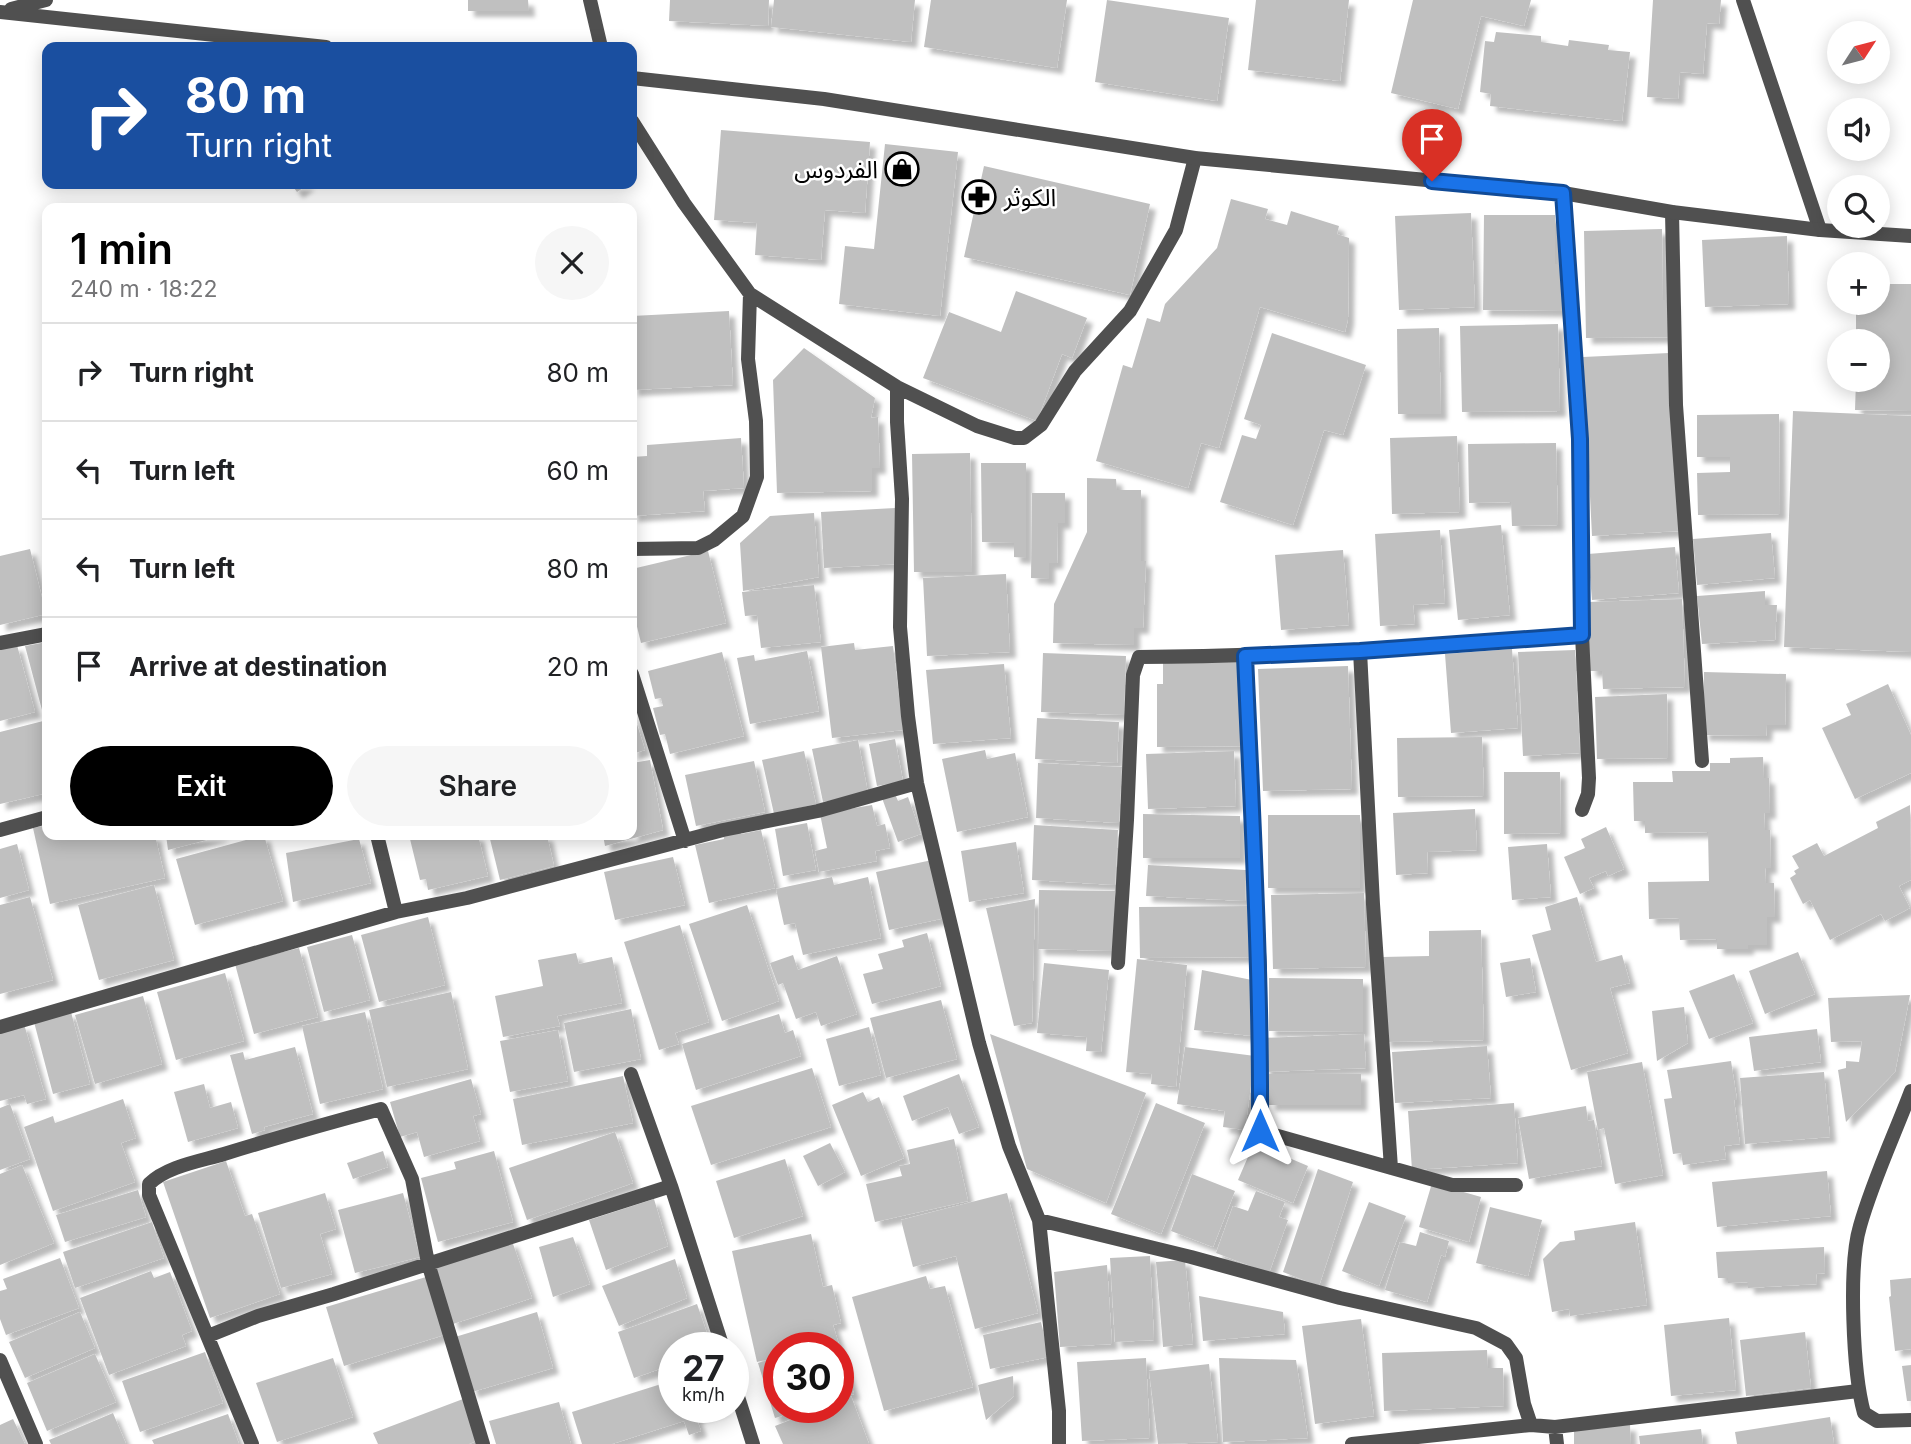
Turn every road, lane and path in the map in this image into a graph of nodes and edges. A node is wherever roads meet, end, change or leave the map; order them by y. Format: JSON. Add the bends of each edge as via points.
{"nodes":[{"id":1,"x":46,"y":0,"type":"edge"},
{"id":2,"x":590,"y":0,"type":"edge"},
{"id":3,"x":1743,"y":0,"type":"edge"},
{"id":4,"x":2,"y":12,"type":"edge"},
{"id":5,"x":280,"y":42,"type":"edge"},
{"id":6,"x":600,"y":42,"type":"edge"},
{"id":7,"x":637,"y":79,"type":"edge"},
{"id":8,"x":637,"y":129,"type":"edge"},
{"id":9,"x":1195,"y":159,"type":"junction"},
{"id":10,"x":1563,"y":193,"type":"junction"},
{"id":11,"x":1672,"y":212,"type":"junction"},
{"id":12,"x":1820,"y":230,"type":"junction"},
{"id":13,"x":1911,"y":236,"type":"edge"},
{"id":14,"x":750,"y":294,"type":"junction"},
{"id":15,"x":897,"y":387,"type":"junction"},
{"id":16,"x":637,"y":549,"type":"edge"},
{"id":17,"x":42,"y":635,"type":"edge"},
{"id":18,"x":1582,"y":635,"type":"junction"},
{"id":19,"x":0,"y":643,"type":"edge"},
{"id":20,"x":1360,"y":651,"type":"junction"},
{"id":21,"x":1245,"y":656,"type":"junction"},
{"id":22,"x":637,"y":690,"type":"edge"},
{"id":23,"x":1702,"y":761,"type":"dead end"},
{"id":24,"x":917,"y":783,"type":"junction"},
{"id":25,"x":1583,"y":810,"type":"dead end"},
{"id":26,"x":42,"y":818,"type":"edge"},
{"id":27,"x":0,"y":830,"type":"edge"},
{"id":28,"x":378,"y":840,"type":"edge"},
{"id":29,"x":685,"y":841,"type":"junction"},
{"id":30,"x":396,"y":912,"type":"junction"},
{"id":31,"x":1118,"y":963,"type":"dead end"},
{"id":32,"x":0,"y":1027,"type":"edge"},
{"id":33,"x":631,"y":1074,"type":"dead end"},
{"id":34,"x":1911,"y":1091,"type":"edge"},
{"id":35,"x":1391,"y":1168,"type":"junction"},
{"id":36,"x":671,"y":1185,"type":"junction"},
{"id":37,"x":1516,"y":1185,"type":"dead end"},
{"id":38,"x":1039,"y":1220,"type":"junction"},
{"id":39,"x":428,"y":1263,"type":"junction"},
{"id":40,"x":718,"y":1332,"type":"edge"},
{"id":41,"x":208,"y":1336,"type":"junction"},
{"id":42,"x":0,"y":1360,"type":"edge"},
{"id":43,"x":1858,"y":1391,"type":"junction"},
{"id":44,"x":1911,"y":1420,"type":"edge"},
{"id":45,"x":746,"y":1423,"type":"edge"},
{"id":46,"x":1531,"y":1425,"type":"junction"},
{"id":47,"x":1555,"y":1427,"type":"junction"},
{"id":48,"x":36,"y":1444,"type":"edge"},
{"id":49,"x":252,"y":1444,"type":"edge"},
{"id":50,"x":483,"y":1444,"type":"edge"},
{"id":51,"x":753,"y":1444,"type":"edge"},
{"id":52,"x":1059,"y":1444,"type":"edge"},
{"id":53,"x":1352,"y":1444,"type":"edge"},
{"id":54,"x":1557,"y":1444,"type":"edge"}],
"edges":[{"from":1,"to":4,"type":"street"},
{"from":2,"to":6,"type":"street"},
{"from":3,"to":12,"type":"street"},
{"from":4,"to":5,"type":"street"},
{"from":7,"to":9,"type":"street","via":[[824,99]]},
{"from":8,"to":14,"type":"street"},
{"from":9,"to":10,"type":"street"},
{"from":9,"to":15,"type":"street","via":[[1176,230],[1130,311],[1075,371],[1041,425],[1024,438],[1015,438],[977,426]]},
{"from":10,"to":11,"type":"street"},
{"from":10,"to":18,"type":"street","via":[[1580,439]]},
{"from":11,"to":12,"type":"street"},
{"from":11,"to":23,"type":"street","via":[[1676,405]]},
{"from":12,"to":13,"type":"street"},
{"from":14,"to":15,"type":"street"},
{"from":14,"to":16,"type":"street","via":[[748,359],[757,477],[743,516],[714,541],[698,548]]},
{"from":15,"to":24,"type":"street","via":[[902,499],[900,627]]},
{"from":17,"to":19,"type":"street"},
{"from":18,"to":20,"type":"street"},
{"from":18,"to":25,"type":"street","via":[[1589,778]]},
{"from":20,"to":21,"type":"street"},
{"from":20,"to":35,"type":"street"},
{"from":21,"to":31,"type":"street","via":[[1139,657],[1135,664]]},
{"from":21,"to":35,"type":"street","via":[[1260,969],[1260,1131]]},
{"from":22,"to":29,"type":"street"},
{"from":24,"to":29,"type":"street"},
{"from":24,"to":38,"type":"street","via":[[979,1043],[1009,1146]]},
{"from":26,"to":27,"type":"street"},
{"from":28,"to":30,"type":"street"},
{"from":29,"to":30,"type":"street"},
{"from":30,"to":32,"type":"street"},
{"from":33,"to":36,"type":"street"},
{"from":34,"to":43,"type":"street","via":[[1859,1229],[1854,1300]]},
{"from":35,"to":37,"type":"street","via":[[1452,1185]]},
{"from":36,"to":39,"type":"street"},
{"from":36,"to":40,"type":"street"},
{"from":38,"to":46,"type":"street","via":[[1340,1298],[1476,1328],[1506,1344],[1516,1358]]},
{"from":38,"to":52,"type":"street"},
{"from":39,"to":41,"type":"street"},
{"from":39,"to":41,"type":"street","via":[[412,1179],[381,1109],[200,1161],[157,1176],[149,1184],[149,1195]]},
{"from":39,"to":50,"type":"street"},
{"from":41,"to":49,"type":"street"},
{"from":42,"to":48,"type":"street"},
{"from":43,"to":44,"type":"street","via":[[1864,1413],[1877,1421]]},
{"from":43,"to":47,"type":"street"},
{"from":45,"to":51,"type":"street"},
{"from":46,"to":47,"type":"street"},
{"from":46,"to":53,"type":"street"},
{"from":47,"to":54,"type":"street"}]}
